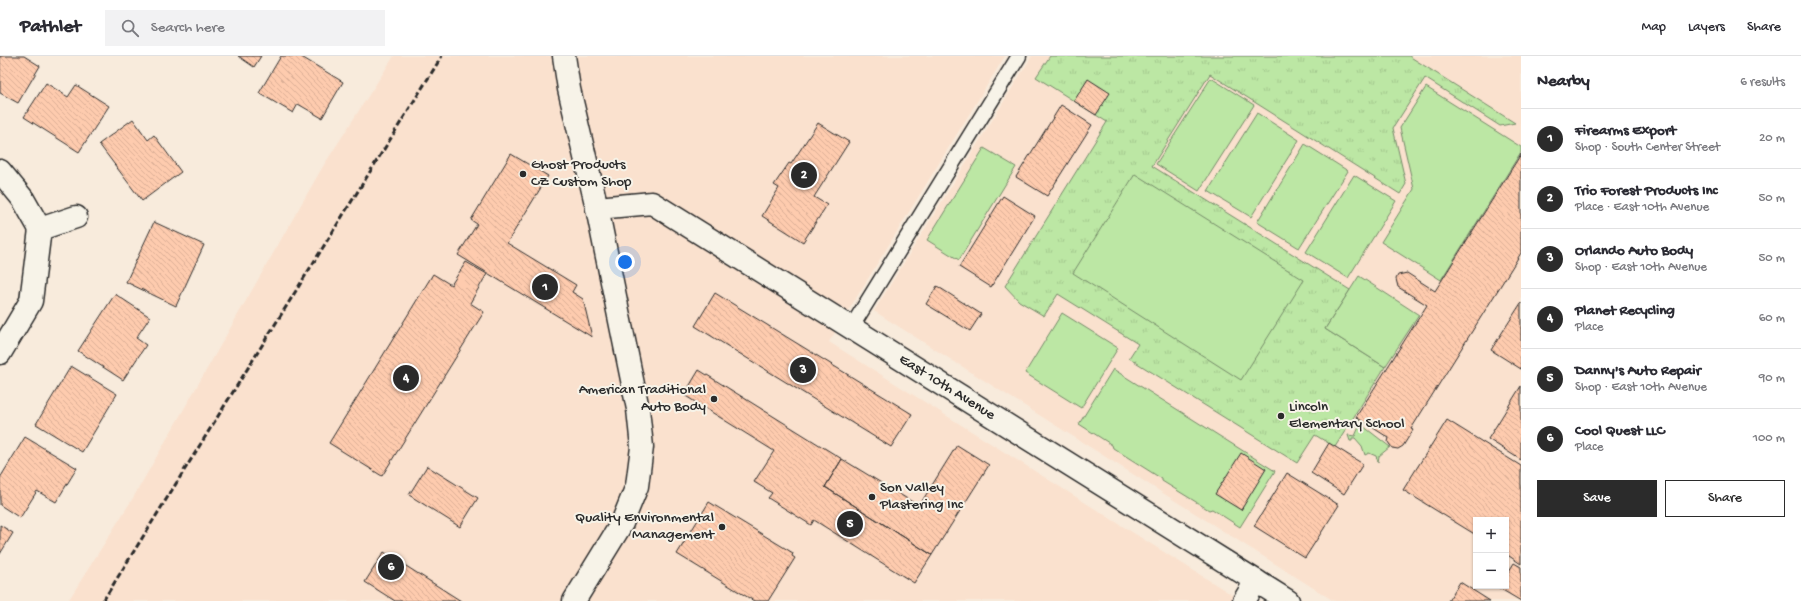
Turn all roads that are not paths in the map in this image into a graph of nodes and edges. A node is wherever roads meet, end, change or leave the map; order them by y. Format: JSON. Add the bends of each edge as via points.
{"nodes":[{"id":1,"x":564,"y":56,"type":"edge"},
{"id":2,"x":1019,"y":56,"type":"edge"},
{"id":3,"x":0,"y":171,"type":"edge"},
{"id":4,"x":597,"y":208,"type":"junction"},
{"id":5,"x":76,"y":217,"type":"dead end"},
{"id":6,"x":40,"y":229,"type":"junction"},
{"id":7,"x":851,"y":328,"type":"junction"},
{"id":8,"x":0,"y":353,"type":"edge"},
{"id":9,"x":1256,"y":581,"type":"junction"},
{"id":10,"x":574,"y":601,"type":"edge"},
{"id":11,"x":1244,"y":601,"type":"edge"},
{"id":12,"x":1288,"y":601,"type":"edge"}],
"edges":[{"from":1,"to":4,"type":"street","via":[[568,89]]},
{"from":2,"to":7,"type":"lane"},
{"from":3,"to":6,"type":"street","via":[[23,199]]},
{"from":4,"to":7,"type":"street","name":"East 10th Avenue","via":[[652,204]]},
{"from":4,"to":10,"type":"street","via":[[638,409],[642,447],[637,486],[622,523]]},
{"from":5,"to":6,"type":"street"},
{"from":6,"to":8,"type":"street","via":[[32,301]]},
{"from":7,"to":9,"type":"street","name":"East 10th Avenue"},
{"from":9,"to":11,"type":"street"},
{"from":9,"to":12,"type":"street","name":"East 10th Avenue"}]}
